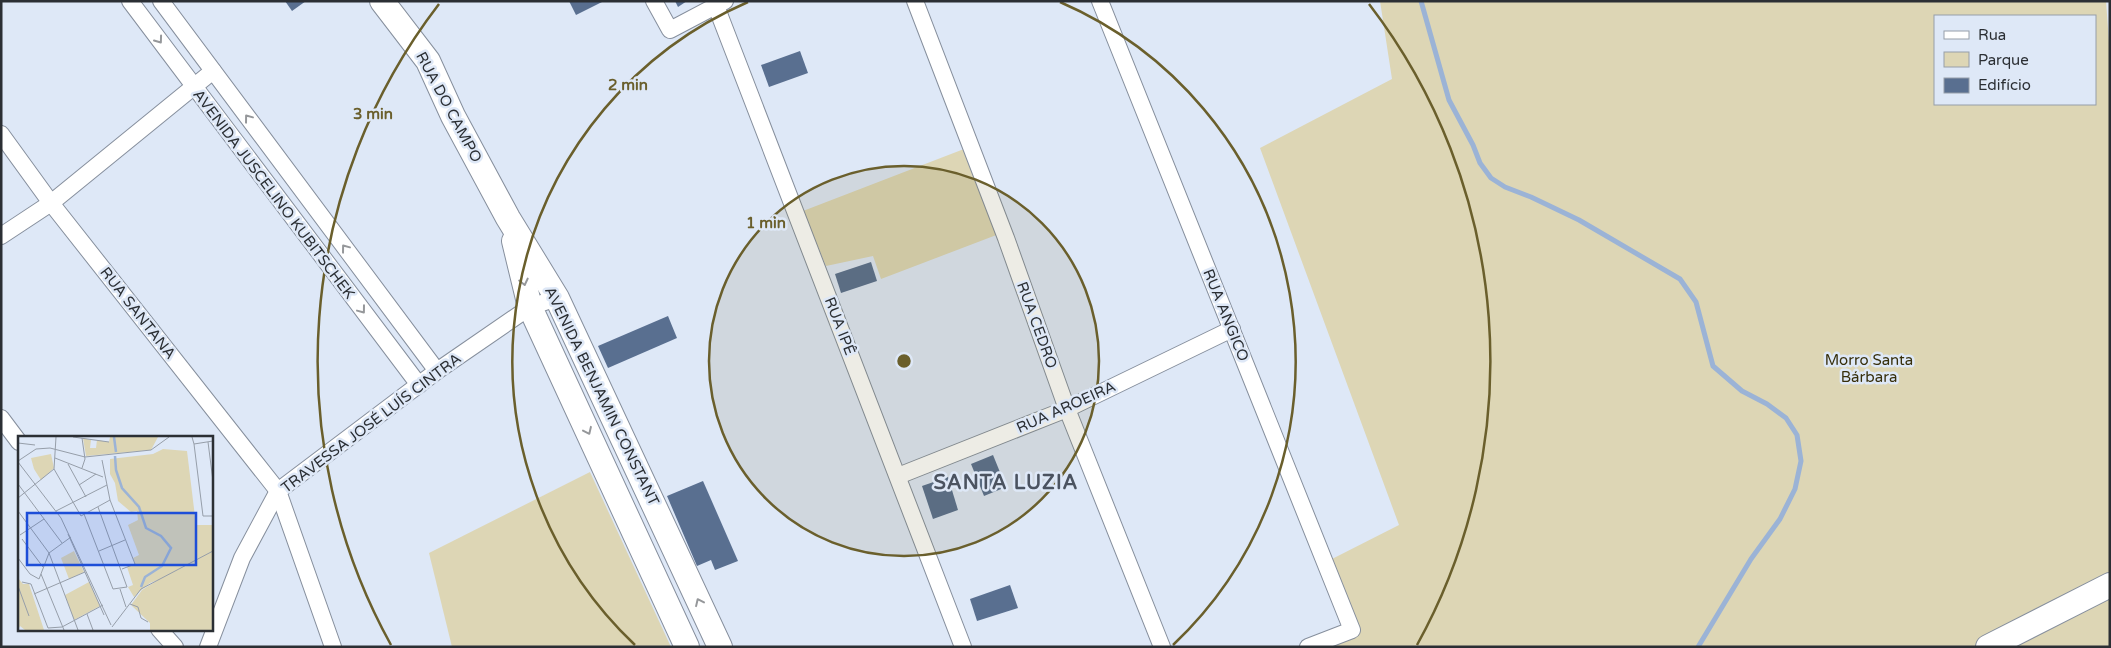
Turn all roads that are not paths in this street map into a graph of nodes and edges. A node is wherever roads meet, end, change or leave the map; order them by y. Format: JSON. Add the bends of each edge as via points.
{"nodes":[{"id":1,"x":130,"y":1,"type":"edge"},
{"id":2,"x":161,"y":1,"type":"edge"},
{"id":3,"x":382,"y":1,"type":"edge"},
{"id":4,"x":654,"y":1,"type":"edge"},
{"id":5,"x":915,"y":1,"type":"edge"},
{"id":6,"x":1100,"y":1,"type":"edge"},
{"id":7,"x":720,"y":4,"type":"edge"},
{"id":8,"x":213,"y":71,"type":"junction"},
{"id":9,"x":193,"y":87,"type":"junction"},
{"id":10,"x":1,"y":134,"type":"edge"},
{"id":11,"x":292,"y":177,"type":"junction"},
{"id":12,"x":273,"y":192,"type":"junction"},
{"id":13,"x":52,"y":203,"type":"junction"},
{"id":14,"x":508,"y":218,"type":"junction"},
{"id":15,"x":1,"y":236,"type":"edge"},
{"id":16,"x":557,"y":298,"type":"junction"},
{"id":17,"x":530,"y":307,"type":"junction"},
{"id":18,"x":1232,"y":330,"type":"junction"},
{"id":19,"x":437,"y":371,"type":"junction"},
{"id":20,"x":419,"y":385,"type":"junction"},
{"id":21,"x":1067,"y":409,"type":"junction"},
{"id":22,"x":1,"y":418,"type":"edge"},
{"id":23,"x":18,"y":441,"type":"edge"},
{"id":24,"x":898,"y":476,"type":"junction"},
{"id":25,"x":278,"y":491,"type":"junction"},
{"id":26,"x":670,"y":537,"type":"junction"},
{"id":27,"x":643,"y":550,"type":"junction"},
{"id":28,"x":2110,"y":586,"type":"edge"},
{"id":29,"x":160,"y":630,"type":"edge"},
{"id":30,"x":175,"y":647,"type":"edge"},
{"id":31,"x":208,"y":647,"type":"edge"},
{"id":32,"x":333,"y":647,"type":"edge"},
{"id":33,"x":688,"y":647,"type":"edge"},
{"id":34,"x":720,"y":647,"type":"edge"},
{"id":35,"x":963,"y":647,"type":"edge"},
{"id":36,"x":1162,"y":647,"type":"edge"},
{"id":37,"x":1308,"y":647,"type":"edge"},
{"id":38,"x":1988,"y":647,"type":"edge"}],
"edges":[{"from":1,"to":9,"type":"street","name":"AVENIDA JUSCELINO KUBITSCHEK","one_way":true},
{"from":2,"to":8,"type":"street","name":"AVENIDA JUSCELINO KUBITSCHEK"},
{"from":3,"to":14,"type":"street","name":"RUA DO CAMPO","via":[[428,61],[453,116]]},
{"from":4,"to":7,"type":"street","via":[[670,30]]},
{"from":5,"to":21,"type":"street","name":"RUA CEDRO","via":[[1006,238]]},
{"from":6,"to":18,"type":"street","name":"RUA ANGICO"},
{"from":7,"to":24,"type":"street","name":"RUA IPÊ"},
{"from":8,"to":9,"type":"street"},
{"from":11,"to":8,"type":"street","name":"AVENIDA JUSCELINO KUBITSCHEK","one_way":true},
{"from":9,"to":12,"type":"street","name":"AVENIDA JUSCELINO KUBITSCHEK"},
{"from":9,"to":13,"type":"street"},
{"from":10,"to":13,"type":"street","name":"RUA SANTANA"},
{"from":11,"to":12,"type":"street"},
{"from":19,"to":11,"type":"street","name":"AVENIDA JUSCELINO KUBITSCHEK","one_way":true},
{"from":12,"to":20,"type":"street","name":"AVENIDA JUSCELINO KUBITSCHEK","one_way":true},
{"from":13,"to":15,"type":"street"},
{"from":13,"to":25,"type":"street","name":"RUA SANTANA"},
{"from":14,"to":16,"type":"street","name":"AVENIDA BENJAMIN CONSTANT"},
{"from":14,"to":17,"type":"street","name":"AVENIDA BENJAMIN CONSTANT","one_way":true},
{"from":16,"to":17,"type":"street","name":"TRAVESSA JOSÉ LUÍS CINTRA"},
{"from":16,"to":26,"type":"street","name":"AVENIDA BENJAMIN CONSTANT"},
{"from":17,"to":19,"type":"street","name":"TRAVESSA JOSÉ LUÍS CINTRA"},
{"from":17,"to":27,"type":"street","name":"AVENIDA BENJAMIN CONSTANT","one_way":true},
{"from":18,"to":21,"type":"street","name":"RUA AROEIRA"},
{"from":18,"to":37,"type":"street","name":"RUA ANGICO","via":[[1352,630]]},
{"from":19,"to":20,"type":"street","name":"TRAVESSA JOSÉ LUÍS CINTRA"},
{"from":20,"to":25,"type":"street","name":"TRAVESSA JOSÉ LUÍS CINTRA"},
{"from":21,"to":24,"type":"street","name":"RUA AROEIRA"},
{"from":21,"to":36,"type":"street","name":"RUA CEDRO"},
{"from":22,"to":23,"type":"street"},
{"from":24,"to":35,"type":"street","name":"RUA IPÊ"},
{"from":25,"to":31,"type":"street","name":"TRAVESSA JOSÉ LUÍS CINTRA","via":[[242,558]]},
{"from":25,"to":32,"type":"street","name":"RUA SANTANA"},
{"from":26,"to":27,"type":"street"},
{"from":34,"to":26,"type":"street","name":"AVENIDA BENJAMIN CONSTANT","one_way":true},
{"from":27,"to":33,"type":"street","name":"AVENIDA BENJAMIN CONSTANT"},
{"from":28,"to":38,"type":"street"},
{"from":29,"to":30,"type":"street"}]}
